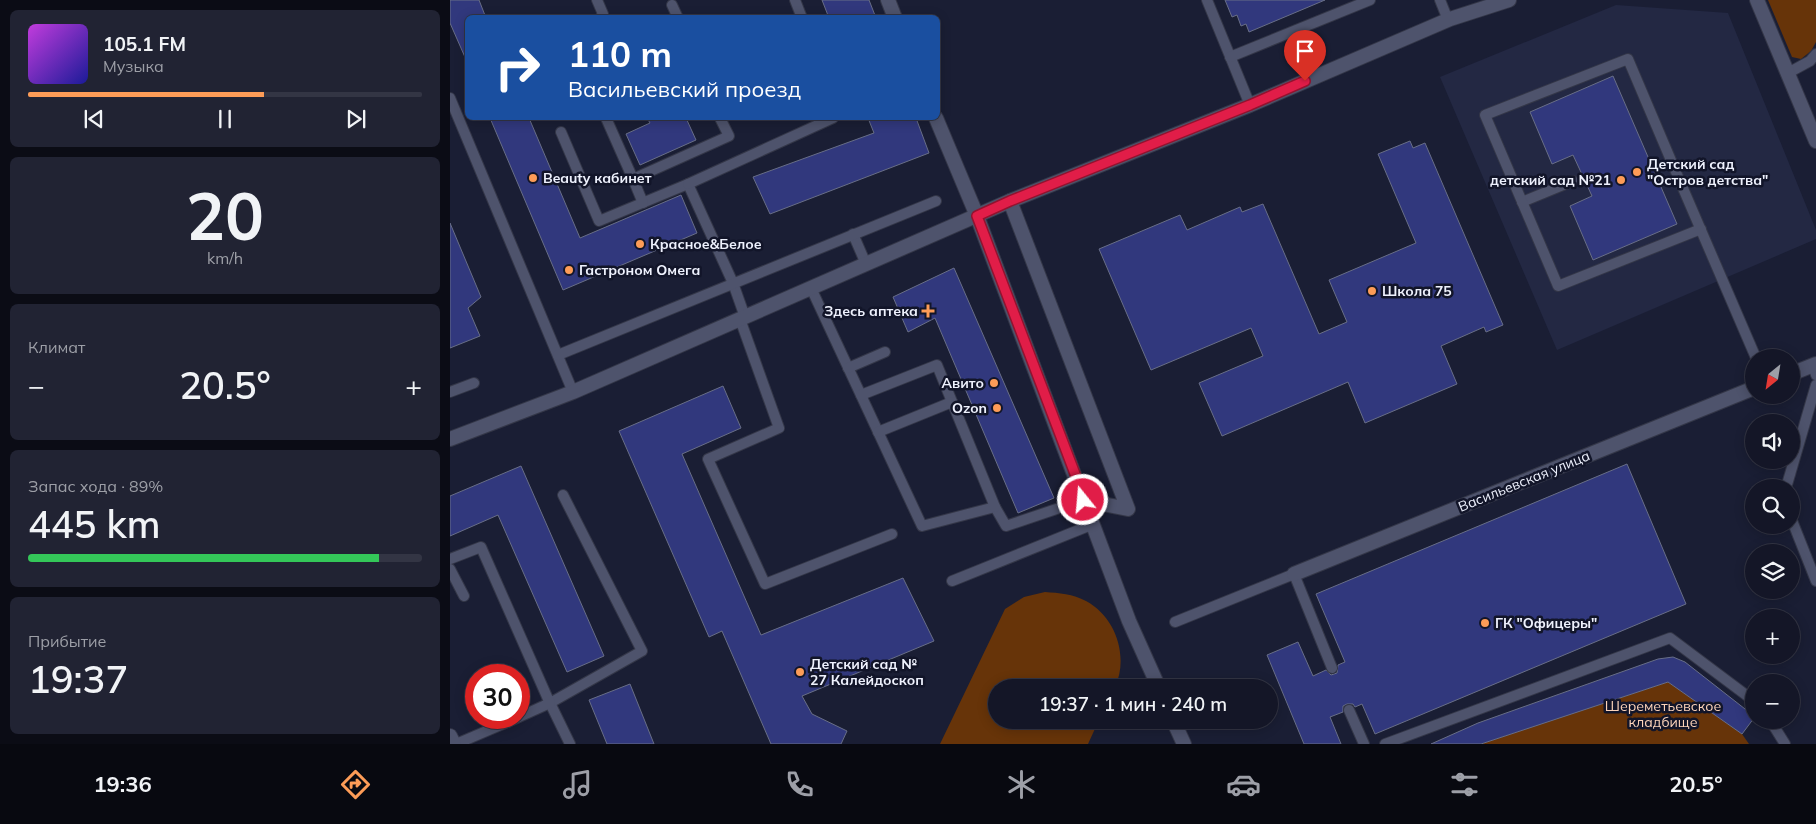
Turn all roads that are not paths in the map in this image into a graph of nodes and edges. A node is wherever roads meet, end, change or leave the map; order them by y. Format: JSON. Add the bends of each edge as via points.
{"nodes":[{"id":1,"x":597,"y":0,"type":"edge"},
{"id":2,"x":796,"y":0,"type":"edge"},
{"id":3,"x":888,"y":0,"type":"edge"},
{"id":4,"x":1208,"y":0,"type":"edge"},
{"id":5,"x":1370,"y":0,"type":"edge"},
{"id":6,"x":1440,"y":0,"type":"edge"},
{"id":7,"x":1509,"y":0,"type":"edge"},
{"id":8,"x":1757,"y":0,"type":"edge"},
{"id":9,"x":672,"y":5,"type":"dead end"},
{"id":10,"x":602,"y":15,"type":"edge"},
{"id":11,"x":677,"y":15,"type":"edge"},
{"id":12,"x":801,"y":15,"type":"edge"},
{"id":13,"x":894,"y":15,"type":"edge"},
{"id":14,"x":1448,"y":20,"type":"junction"},
{"id":15,"x":1816,"y":54,"type":"edge"},
{"id":16,"x":1230,"y":57,"type":"junction"},
{"id":17,"x":1788,"y":73,"type":"junction"},
{"id":18,"x":450,"y":98,"type":"edge"},
{"id":19,"x":1250,"y":105,"type":"junction"},
{"id":20,"x":607,"y":120,"type":"edge"},
{"id":21,"x":721,"y":120,"type":"edge"},
{"id":22,"x":829,"y":120,"type":"edge"},
{"id":23,"x":937,"y":120,"type":"edge"},
{"id":24,"x":561,"y":132,"type":"dead end"},
{"id":25,"x":1816,"y":141,"type":"edge"},
{"id":26,"x":633,"y":179,"type":"junction"},
{"id":27,"x":1573,"y":181,"type":"dead end"},
{"id":28,"x":688,"y":184,"type":"junction"},
{"id":29,"x":936,"y":201,"type":"dead end"},
{"id":30,"x":1010,"y":201,"type":"junction"},
{"id":31,"x":1522,"y":202,"type":"junction"},
{"id":32,"x":643,"y":203,"type":"junction"},
{"id":33,"x":977,"y":216,"type":"junction"},
{"id":34,"x":1701,"y":229,"type":"junction"},
{"id":35,"x":853,"y":234,"type":"junction"},
{"id":36,"x":866,"y":264,"type":"junction"},
{"id":37,"x":734,"y":283,"type":"junction"},
{"id":38,"x":811,"y":288,"type":"junction"},
{"id":39,"x":743,"y":318,"type":"junction"},
{"id":40,"x":1752,"y":349,"type":"edge"},
{"id":41,"x":886,"y":352,"type":"dead end"},
{"id":42,"x":558,"y":355,"type":"junction"},
{"id":43,"x":848,"y":368,"type":"junction"},
{"id":44,"x":1815,"y":368,"type":"edge"},
{"id":45,"x":1800,"y":372,"type":"edge"},
{"id":46,"x":474,"y":383,"type":"dead end"},
{"id":47,"x":1816,"y":385,"type":"edge"},
{"id":48,"x":450,"y":392,"type":"edge"},
{"id":49,"x":573,"y":392,"type":"junction"},
{"id":50,"x":1745,"y":392,"type":"edge"},
{"id":51,"x":860,"y":395,"type":"junction"},
{"id":52,"x":952,"y":402,"type":"junction"},
{"id":53,"x":878,"y":432,"type":"junction"},
{"id":54,"x":450,"y":439,"type":"edge"},
{"id":55,"x":1789,"y":479,"type":"edge"},
{"id":56,"x":563,"y":495,"type":"dead end"},
{"id":57,"x":1083,"y":500,"type":"junction"},
{"id":58,"x":995,"y":507,"type":"junction"},
{"id":59,"x":1092,"y":525,"type":"junction"},
{"id":60,"x":892,"y":534,"type":"dead end"},
{"id":61,"x":1797,"y":534,"type":"edge"},
{"id":62,"x":450,"y":559,"type":"edge"},
{"id":63,"x":450,"y":569,"type":"edge"},
{"id":64,"x":1294,"y":574,"type":"junction"},
{"id":65,"x":952,"y":581,"type":"dead end"},
{"id":66,"x":1816,"y":581,"type":"edge"},
{"id":67,"x":464,"y":596,"type":"dead end"},
{"id":68,"x":1175,"y":622,"type":"dead end"},
{"id":69,"x":1332,"y":668,"type":"dead end"},
{"id":70,"x":1154,"y":679,"type":"edge"},
{"id":71,"x":1745,"y":694,"type":"edge"},
{"id":72,"x":550,"y":703,"type":"junction"},
{"id":73,"x":1349,"y":710,"type":"dead end"},
{"id":74,"x":530,"y":712,"type":"edge"},
{"id":75,"x":490,"y":729,"type":"edge"},
{"id":76,"x":1177,"y":729,"type":"edge"},
{"id":77,"x":1776,"y":729,"type":"edge"},
{"id":78,"x":450,"y":736,"type":"edge"},
{"id":79,"x":455,"y":744,"type":"edge"},
{"id":80,"x":570,"y":744,"type":"edge"},
{"id":81,"x":1184,"y":744,"type":"edge"},
{"id":82,"x":1364,"y":744,"type":"edge"},
{"id":83,"x":1386,"y":744,"type":"edge"},
{"id":84,"x":1785,"y":744,"type":"edge"}],
"edges":[{"from":1,"to":10,"type":"lane"},
{"from":2,"to":12,"type":"lane"},
{"from":3,"to":13,"type":"street"},
{"from":4,"to":16,"type":"lane"},
{"from":5,"to":16,"type":"lane"},
{"from":6,"to":14,"type":"lane"},
{"from":7,"to":14,"type":"street"},
{"from":8,"to":17,"type":"street"},
{"from":9,"to":11,"type":"lane"},
{"from":14,"to":19,"type":"street"},
{"from":15,"to":17,"type":"lane"},
{"from":16,"to":19,"type":"lane"},
{"from":17,"to":25,"type":"street"},
{"from":18,"to":42,"type":"lane"},
{"from":19,"to":30,"type":"street"},
{"from":20,"to":26,"type":"lane"},
{"from":21,"to":26,"type":"lane","via":[[728,136]]},
{"from":22,"to":28,"type":"lane"},
{"from":23,"to":33,"type":"street"},
{"from":24,"to":32,"type":"lane","via":[[599,221]]},
{"from":26,"to":32,"type":"lane"},
{"from":27,"to":31,"type":"lane"},
{"from":28,"to":32,"type":"lane"},
{"from":28,"to":37,"type":"lane"},
{"from":29,"to":35,"type":"lane"},
{"from":30,"to":33,"type":"street"},
{"from":30,"to":57,"type":"street","via":[[1128,509]]},
{"from":31,"to":34,"type":"lane","via":[[1558,286]]},
{"from":31,"to":34,"type":"lane","via":[[1485,115],[1628,59]]},
{"from":33,"to":36,"type":"street"},
{"from":33,"to":57,"type":"street"},
{"from":34,"to":40,"type":"lane"},
{"from":35,"to":36,"type":"lane"},
{"from":35,"to":37,"type":"lane"},
{"from":36,"to":38,"type":"street"},
{"from":37,"to":39,"type":"lane"},
{"from":37,"to":42,"type":"lane"},
{"from":38,"to":39,"type":"street"},
{"from":38,"to":43,"type":"lane"},
{"from":39,"to":49,"type":"street"},
{"from":39,"to":60,"type":"lane","via":[[779,428],[708,459],[764,584]]},
{"from":41,"to":43,"type":"lane"},
{"from":42,"to":49,"type":"lane"},
{"from":43,"to":51,"type":"lane"},
{"from":44,"to":45,"type":"street"},
{"from":46,"to":48,"type":"lane"},
{"from":47,"to":55,"type":"lane"},
{"from":49,"to":54,"type":"street"},
{"from":50,"to":64,"type":"street","name":"Васильевская улица"},
{"from":51,"to":52,"type":"lane","via":[[937,366]]},
{"from":51,"to":53,"type":"lane"},
{"from":52,"to":53,"type":"lane"},
{"from":52,"to":58,"type":"lane"},
{"from":53,"to":58,"type":"lane","via":[[922,526]]},
{"from":56,"to":72,"type":"lane","via":[[642,651]]},
{"from":57,"to":58,"type":"lane","via":[[1006,526]]},
{"from":57,"to":59,"type":"street"},
{"from":59,"to":65,"type":"lane"},
{"from":59,"to":70,"type":"street"},
{"from":61,"to":66,"type":"lane"},
{"from":62,"to":72,"type":"lane","via":[[481,547]]},
{"from":63,"to":67,"type":"lane"},
{"from":64,"to":68,"type":"lane"},
{"from":64,"to":69,"type":"lane"},
{"from":71,"to":83,"type":"lane","via":[[1670,638]]},
{"from":72,"to":74,"type":"lane"},
{"from":72,"to":80,"type":"lane"},
{"from":73,"to":82,"type":"lane"},
{"from":75,"to":79,"type":"lane"},
{"from":76,"to":81,"type":"street"},
{"from":77,"to":84,"type":"lane"},
{"from":78,"to":79,"type":"street"}]}
